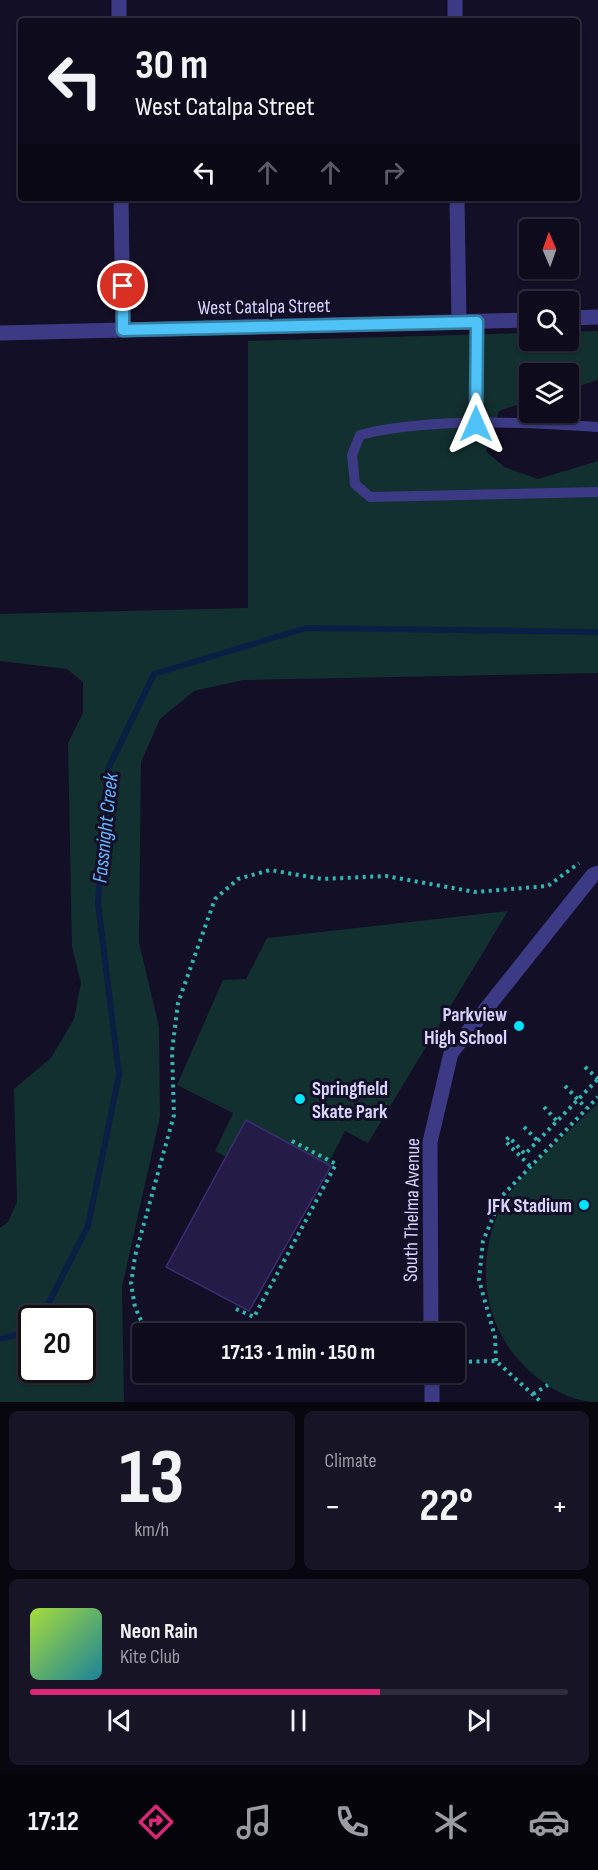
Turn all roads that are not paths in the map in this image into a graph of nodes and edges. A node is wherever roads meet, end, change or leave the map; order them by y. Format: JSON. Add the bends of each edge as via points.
{"nodes":[{"id":1,"x":119,"y":0,"type":"edge"},
{"id":2,"x":455,"y":0,"type":"edge"},
{"id":3,"x":119,"y":18,"type":"edge"},
{"id":4,"x":455,"y":18,"type":"edge"},
{"id":5,"x":121,"y":201,"type":"edge"},
{"id":6,"x":457,"y":201,"type":"edge"},
{"id":7,"x":598,"y":317,"type":"edge"},
{"id":8,"x":579,"y":318,"type":"edge"},
{"id":9,"x":519,"y":320,"type":"edge"},
{"id":10,"x":459,"y":322,"type":"junction"},
{"id":11,"x":477,"y":322,"type":"junction"},
{"id":12,"x":123,"y":330,"type":"junction"},
{"id":13,"x":0,"y":333,"type":"edge"},
{"id":14,"x":476,"y":424,"type":"junction"},
{"id":15,"x":598,"y":427,"type":"edge"},
{"id":16,"x":598,"y":492,"type":"edge"},
{"id":17,"x":598,"y":873,"type":"edge"},
{"id":18,"x":431,"y":1323,"type":"edge"},
{"id":19,"x":432,"y":1383,"type":"edge"},
{"id":20,"x":432,"y":1402,"type":"edge"}],
"edges":[{"from":1,"to":3,"type":"street"},
{"from":2,"to":4,"type":"street"},
{"from":5,"to":12,"type":"street"},
{"from":6,"to":10,"type":"street"},
{"from":7,"to":8,"type":"street"},
{"from":9,"to":11,"type":"street","name":"West Catalpa Street"},
{"from":10,"to":11,"type":"street","name":"West Catalpa Street"},
{"from":10,"to":12,"type":"street","name":"West Catalpa Street"},
{"from":11,"to":14,"type":"lane"},
{"from":12,"to":13,"type":"street","name":"West Catalpa Street"},
{"from":14,"to":15,"type":"lane"},
{"from":14,"to":16,"type":"lane","via":[[386,428],[360,435],[352,455],[355,484],[370,497]]},
{"from":17,"to":18,"type":"street","name":"South Thelma Avenue","via":[[451,1053],[430,1142]]},
{"from":19,"to":20,"type":"street"}]}
